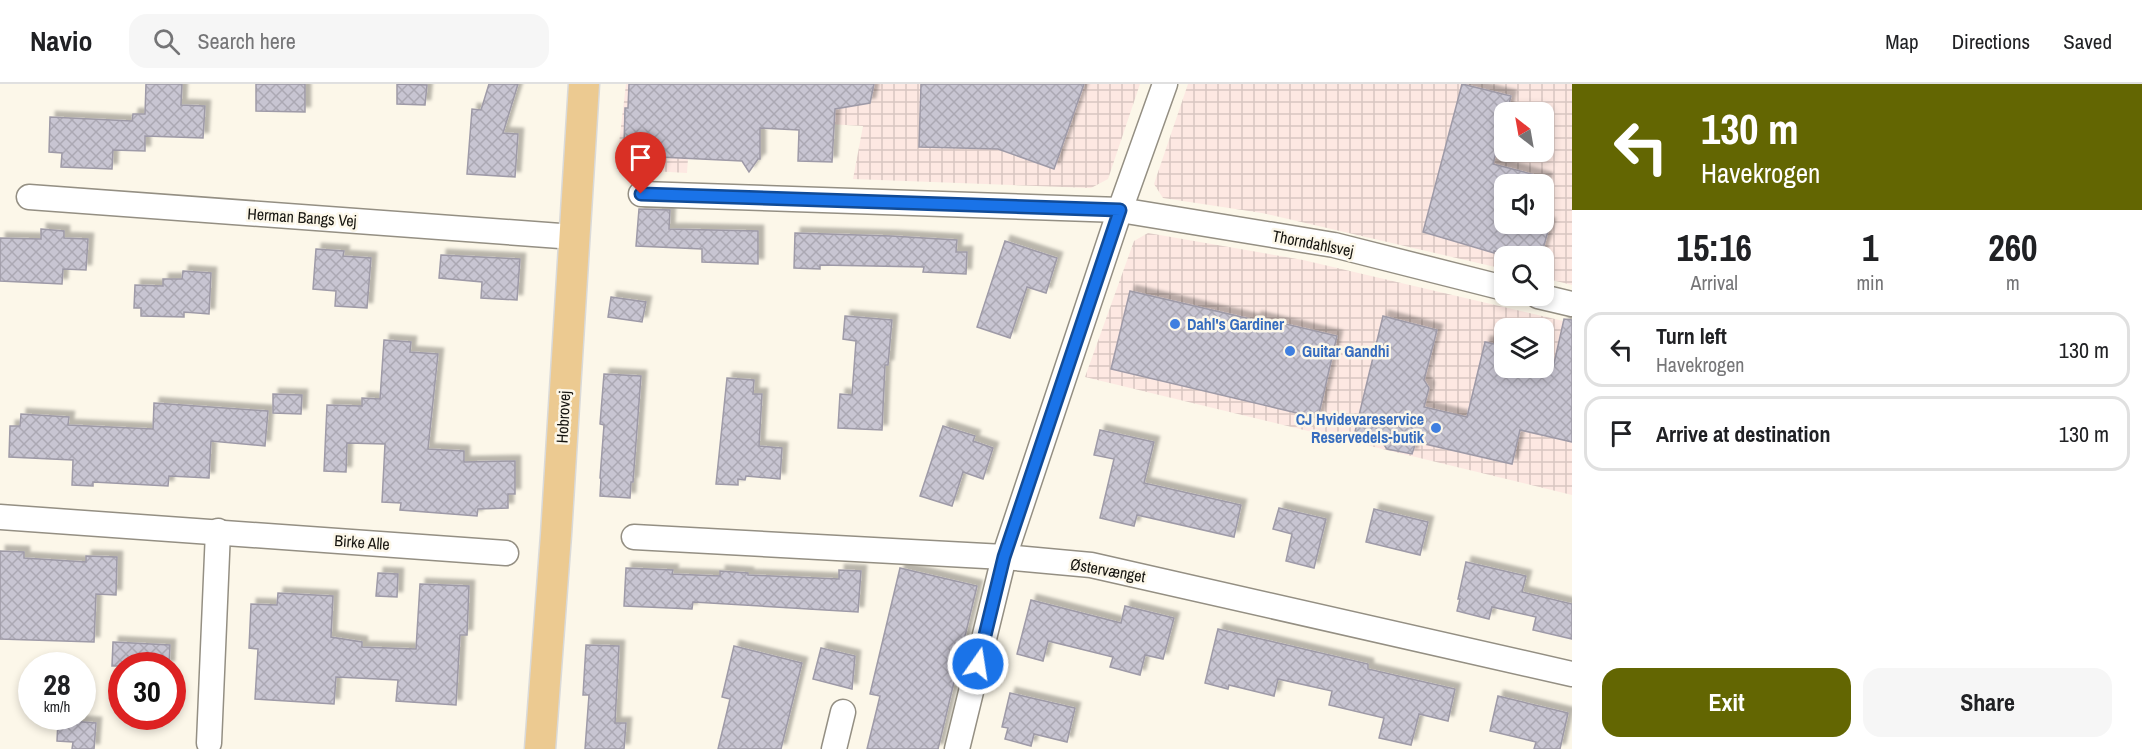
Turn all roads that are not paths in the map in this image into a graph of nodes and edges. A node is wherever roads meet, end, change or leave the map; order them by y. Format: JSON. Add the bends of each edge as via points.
{"nodes":[{"id":1,"x":584,"y":84,"type":"edge"},
{"id":2,"x":1165,"y":84,"type":"edge"},
{"id":3,"x":641,"y":194,"type":"dead end"},
{"id":4,"x":29,"y":197,"type":"dead end"},
{"id":5,"x":1120,"y":210,"type":"junction"},
{"id":6,"x":574,"y":237,"type":"junction"},
{"id":7,"x":1494,"y":285,"type":"edge"},
{"id":8,"x":1554,"y":300,"type":"edge"},
{"id":9,"x":1572,"y":304,"type":"edge"},
{"id":10,"x":0,"y":517,"type":"edge"},
{"id":11,"x":218,"y":531,"type":"junction"},
{"id":12,"x":634,"y":537,"type":"dead end"},
{"id":13,"x":506,"y":553,"type":"dead end"},
{"id":14,"x":1004,"y":557,"type":"junction"},
{"id":15,"x":1572,"y":674,"type":"edge"},
{"id":16,"x":843,"y":711,"type":"dead end"},
{"id":17,"x":209,"y":743,"type":"dead end"},
{"id":18,"x":540,"y":749,"type":"edge"},
{"id":19,"x":834,"y":749,"type":"edge"},
{"id":20,"x":957,"y":749,"type":"edge"}],
"edges":[{"from":1,"to":6,"type":"main road","name":"Hobrovej"},
{"from":2,"to":5,"type":"street"},
{"from":3,"to":5,"type":"street","name":"Thorndahlsvej"},
{"from":4,"to":6,"type":"street","name":"Herman Bangs Vej"},
{"from":5,"to":7,"type":"street","name":"Thorndahlsvej","via":[[1334,244]]},
{"from":5,"to":14,"type":"street"},
{"from":6,"to":18,"type":"main road","name":"Hobrovej"},
{"from":8,"to":9,"type":"street"},
{"from":10,"to":11,"type":"street","name":"Birke Alle"},
{"from":11,"to":13,"type":"street","name":"Birke Alle"},
{"from":11,"to":17,"type":"street"},
{"from":12,"to":14,"type":"street","name":"Østervænget"},
{"from":14,"to":15,"type":"street","name":"Østervænget","via":[[1091,565]]},
{"from":14,"to":20,"type":"street"},
{"from":16,"to":19,"type":"street"}]}
